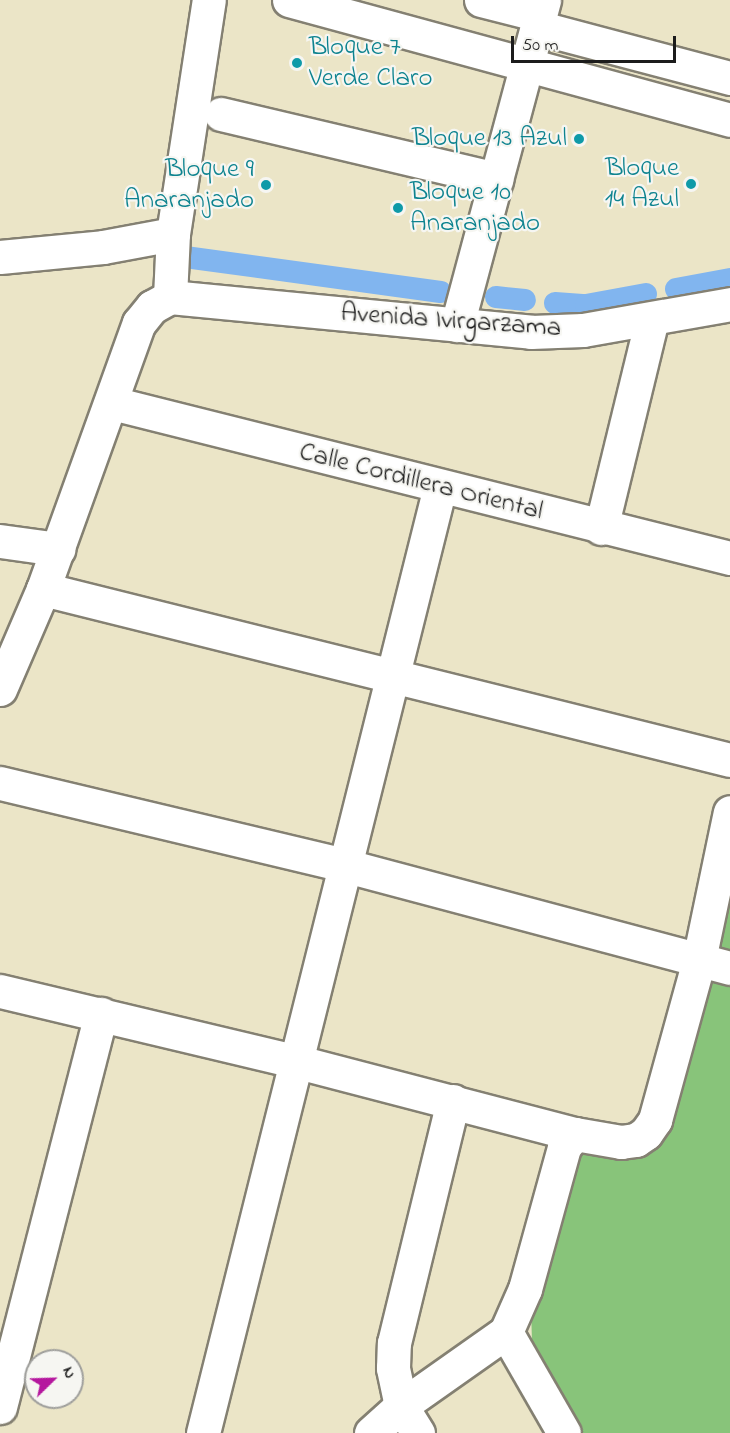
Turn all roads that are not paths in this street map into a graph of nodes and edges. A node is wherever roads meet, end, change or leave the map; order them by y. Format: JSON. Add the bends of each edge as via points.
{"nodes":[{"id":1,"x":208,"y":0,"type":"edge"},
{"id":2,"x":289,"y":0,"type":"edge"},
{"id":3,"x":481,"y":0,"type":"edge"},
{"id":4,"x":540,"y":14,"type":"edge"},
{"id":5,"x":527,"y":65,"type":"junction"},
{"id":6,"x":730,"y":78,"type":"edge"},
{"id":7,"x":221,"y":114,"type":"dead end"},
{"id":8,"x":730,"y":120,"type":"edge"},
{"id":9,"x":496,"y":179,"type":"junction"},
{"id":10,"x":173,"y":234,"type":"junction"},
{"id":11,"x":0,"y":257,"type":"edge"},
{"id":12,"x":170,"y":297,"type":"junction"},
{"id":13,"x":730,"y":304,"type":"edge"},
{"id":14,"x":652,"y":319,"type":"junction"},
{"id":15,"x":457,"y":325,"type":"junction"},
{"id":16,"x":112,"y":403,"type":"junction"},
{"id":17,"x":440,"y":487,"type":"junction"},
{"id":18,"x":601,"y":528,"type":"junction"},
{"id":19,"x":0,"y":541,"type":"edge"},
{"id":20,"x":58,"y":549,"type":"junction"},
{"id":21,"x":730,"y":558,"type":"edge"},
{"id":22,"x":43,"y":589,"type":"junction"},
{"id":23,"x":391,"y":678,"type":"junction"},
{"id":24,"x":1,"y":683,"type":"edge"},
{"id":25,"x":730,"y":760,"type":"edge"},
{"id":26,"x":0,"y":783,"type":"edge"},
{"id":27,"x":730,"y":812,"type":"edge"},
{"id":28,"x":343,"y":865,"type":"junction"},
{"id":29,"x":724,"y":872,"type":"edge"},
{"id":30,"x":715,"y":964,"type":"edge"},
{"id":31,"x":0,"y":991,"type":"edge"},
{"id":32,"x":101,"y":1014,"type":"junction"},
{"id":33,"x":294,"y":1061,"type":"junction"},
{"id":34,"x":453,"y":1101,"type":"junction"},
{"id":35,"x":575,"y":1134,"type":"junction"},
{"id":36,"x":506,"y":1332,"type":"junction"},
{"id":37,"x":401,"y":1406,"type":"junction"},
{"id":38,"x":0,"y":1407,"type":"edge"},
{"id":39,"x":203,"y":1433,"type":"edge"},
{"id":40,"x":372,"y":1433,"type":"edge"},
{"id":41,"x":418,"y":1433,"type":"edge"},
{"id":42,"x":564,"y":1433,"type":"edge"}],
"edges":[{"from":1,"to":10,"type":"street"},
{"from":2,"to":5,"type":"street"},
{"from":3,"to":4,"type":"street"},
{"from":4,"to":5,"type":"street"},
{"from":4,"to":6,"type":"street"},
{"from":5,"to":8,"type":"street"},
{"from":5,"to":9,"type":"street"},
{"from":7,"to":9,"type":"street"},
{"from":9,"to":15,"type":"street"},
{"from":10,"to":11,"type":"street","via":[[103,247]]},
{"from":10,"to":12,"type":"street"},
{"from":12,"to":15,"type":"street","name":"Avenida Ivirgarzama"},
{"from":12,"to":16,"type":"street","via":[[152,307],[139,323]]},
{"from":13,"to":14,"type":"street","name":"Avenida Ivirgarzama"},
{"from":14,"to":15,"type":"street","name":"Avenida Ivirgarzama","via":[[583,330],[531,332]]},
{"from":14,"to":18,"type":"street"},
{"from":16,"to":17,"type":"street","name":"Calle Cordillera Oriental"},
{"from":16,"to":20,"type":"street"},
{"from":17,"to":18,"type":"street","name":"Calle Cordillera Oriental"},
{"from":17,"to":23,"type":"street"},
{"from":18,"to":21,"type":"street","name":"Calle Cordillera Oriental"},
{"from":19,"to":20,"type":"street"},
{"from":20,"to":22,"type":"street"},
{"from":22,"to":23,"type":"street"},
{"from":22,"to":24,"type":"street"},
{"from":23,"to":25,"type":"street"},
{"from":23,"to":28,"type":"street"},
{"from":26,"to":28,"type":"street"},
{"from":27,"to":29,"type":"street"},
{"from":28,"to":30,"type":"street"},
{"from":28,"to":33,"type":"street"},
{"from":29,"to":30,"type":"street"},
{"from":30,"to":35,"type":"street","via":[[655,1120],[646,1133],[636,1140],[621,1142]]},
{"from":31,"to":32,"type":"street"},
{"from":32,"to":33,"type":"street"},
{"from":32,"to":38,"type":"street"},
{"from":33,"to":34,"type":"street"},
{"from":33,"to":39,"type":"street"},
{"from":34,"to":35,"type":"street"},
{"from":34,"to":37,"type":"street","via":[[394,1343],[393,1368]]},
{"from":35,"to":36,"type":"street","via":[[564,1147],[525,1289]]},
{"from":36,"to":37,"type":"street"},
{"from":36,"to":42,"type":"street"},
{"from":37,"to":40,"type":"street"},
{"from":37,"to":41,"type":"street"}]}
